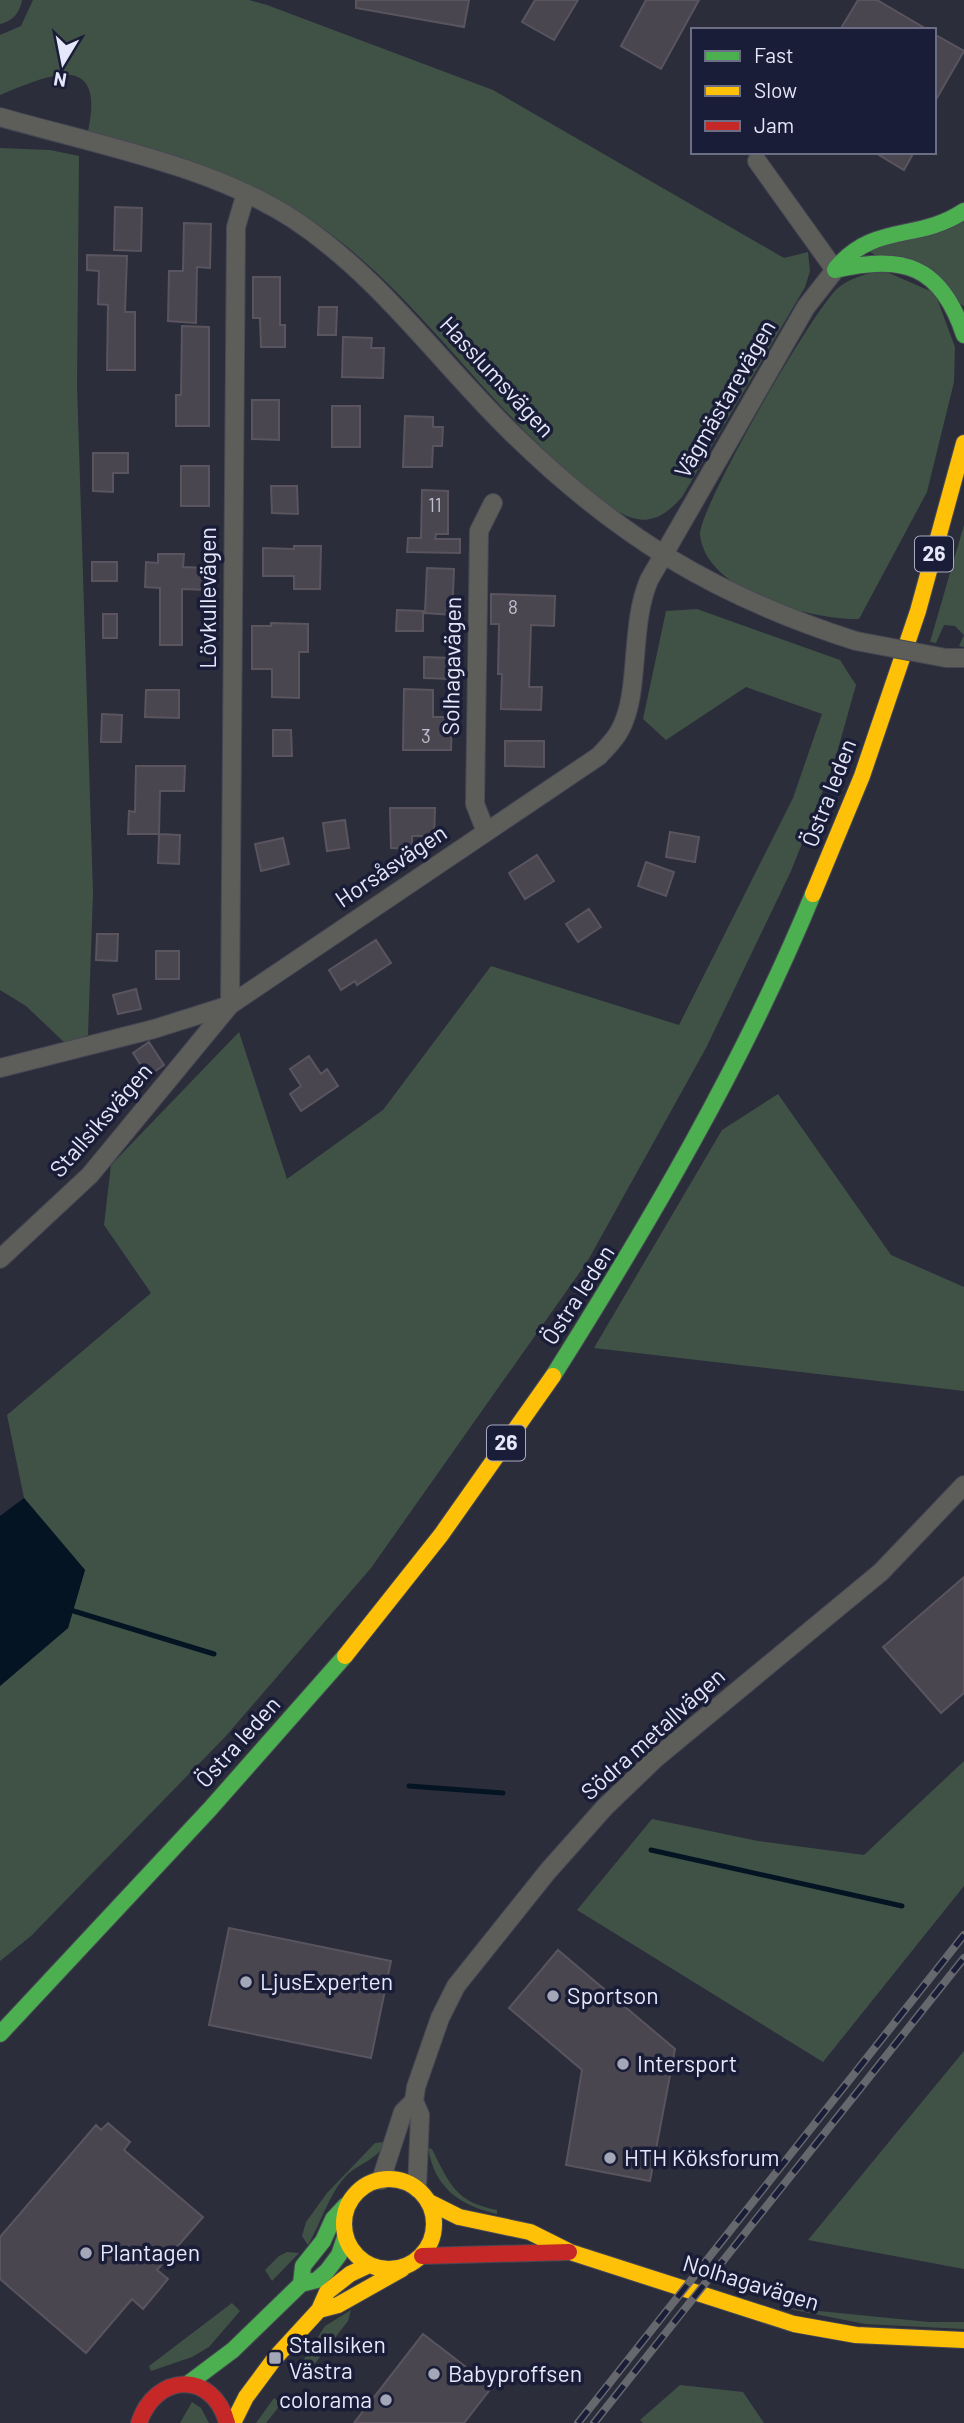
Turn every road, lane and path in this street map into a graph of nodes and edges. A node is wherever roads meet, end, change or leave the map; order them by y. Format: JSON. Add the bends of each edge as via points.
{"nodes":[{"id":1,"x":0,"y":117,"type":"edge"},
{"id":2,"x":757,"y":161,"type":"dead end"},
{"id":3,"x":246,"y":194,"type":"junction"},
{"id":4,"x":964,"y":211,"type":"edge"},
{"id":5,"x":835,"y":270,"type":"junction"},
{"id":6,"x":964,"y":335,"type":"edge"},
{"id":7,"x":964,"y":443,"type":"edge"},
{"id":8,"x":964,"y":472,"type":"edge"},
{"id":9,"x":952,"y":493,"type":"junction"},
{"id":10,"x":493,"y":503,"type":"dead end"},
{"id":11,"x":663,"y":556,"type":"junction"},
{"id":12,"x":955,"y":658,"type":"edge"},
{"id":13,"x":486,"y":832,"type":"junction"},
{"id":14,"x":230,"y":1005,"type":"junction"},
{"id":15,"x":0,"y":1068,"type":"edge"},
{"id":16,"x":0,"y":1259,"type":"edge"},
{"id":17,"x":964,"y":1485,"type":"edge"},
{"id":18,"x":0,"y":2035,"type":"edge"},
{"id":19,"x":414,"y":2101,"type":"junction"},
{"id":20,"x":381,"y":2180,"type":"junction"},
{"id":21,"x":417,"y":2188,"type":"junction"},
{"id":22,"x":351,"y":2200,"type":"junction"},
{"id":23,"x":429,"y":2202,"type":"junction"},
{"id":24,"x":345,"y":2237,"type":"junction"},
{"id":25,"x":570,"y":2252,"type":"junction"},
{"id":26,"x":422,"y":2256,"type":"junction"},
{"id":27,"x":369,"y":2265,"type":"junction"},
{"id":28,"x":407,"y":2266,"type":"junction"},
{"id":29,"x":301,"y":2284,"type":"junction"},
{"id":30,"x":319,"y":2310,"type":"junction"},
{"id":31,"x":964,"y":2340,"type":"edge"},
{"id":32,"x":189,"y":2383,"type":"junction"},
{"id":33,"x":139,"y":2423,"type":"edge"},
{"id":34,"x":230,"y":2423,"type":"edge"}],
"edges":[{"from":1,"to":3,"type":"street","name":"Hasslumsvägen","via":[[202,176]]},
{"from":2,"to":5,"type":"street"},
{"from":3,"to":11,"type":"street","name":"Hasslumsvägen","via":[[293,219],[374,283],[511,432],[621,528]]},
{"from":3,"to":14,"type":"street","name":"Lövkullevägen","via":[[236,227]]},
{"from":4,"to":5,"type":"main road","via":[[937,226],[866,240],[851,248]]},
{"from":5,"to":6,"type":"main road","via":[[879,261],[919,268],[945,290]]},
{"from":5,"to":11,"type":"street","name":"Vägmästarevägen","via":[[806,307]]},
{"from":7,"to":9,"type":"main road","name":"Östra leden","number":"26"},
{"from":8,"to":9,"type":"main road"},
{"from":9,"to":18,"type":"main road","name":"Östra leden","number":"26","via":[[893,691],[807,912],[722,1093],[637,1245],[543,1392],[333,1671]]},
{"from":10,"to":13,"type":"street","name":"Solhagavägen","via":[[479,531],[475,804]]},
{"from":11,"to":12,"type":"street","name":"Hasslumsvägen","bridge":true,"via":[[750,603],[856,640]]},
{"from":11,"to":13,"type":"street","name":"Horsåsvägen","via":[[637,615],[629,703],[620,730],[599,756]]},
{"from":13,"to":14,"type":"street","name":"Horsåsvägen"},
{"from":14,"to":15,"type":"street","name":"Horsåsvägen"},
{"from":14,"to":16,"type":"street","name":"Stallsiksvägen","via":[[90,1175]]},
{"from":17,"to":19,"type":"street","name":"Södra metallvägen","via":[[881,1572],[656,1758],[589,1825],[456,1986],[431,2042]]},
{"from":19,"to":20,"type":"street","name":"Södra metallvägen","via":[[403,2112]]},
{"from":19,"to":21,"type":"street","name":"Södra metallvägen","via":[[420,2115]]},
{"from":20,"to":21,"type":"main road"},
{"from":20,"to":22,"type":"main road"},
{"from":21,"to":23,"type":"main road"},
{"from":22,"to":24,"type":"main road","via":[[345,2212]]},
{"from":22,"to":29,"type":"main road","via":[[303,2266]]},
{"from":23,"to":25,"type":"main road","name":"Nolhagavägen","via":[[468,2220],[530,2232]]},
{"from":23,"to":26,"type":"main road","via":[[434,2230]]},
{"from":24,"to":27,"type":"main road"},
{"from":24,"to":29,"type":"main road","via":[[327,2271],[317,2280]]},
{"from":25,"to":26,"type":"main road","name":"Nolhagavägen"},
{"from":25,"to":31,"type":"main road","name":"Nolhagavägen","via":[[794,2324],[856,2335]]},
{"from":26,"to":28,"type":"main road"},
{"from":27,"to":28,"type":"main road","via":[[382,2269]]},
{"from":27,"to":30,"type":"main road","via":[[327,2292]]},
{"from":28,"to":30,"type":"main road","via":[[338,2305]]},
{"from":29,"to":32,"type":"main road","via":[[233,2350]]},
{"from":30,"to":34,"type":"main road","via":[[275,2357]]},
{"from":32,"to":33,"type":"main road","via":[[156,2392],[144,2405]]},
{"from":32,"to":34,"type":"main road","via":[[213,2394]]}]}
